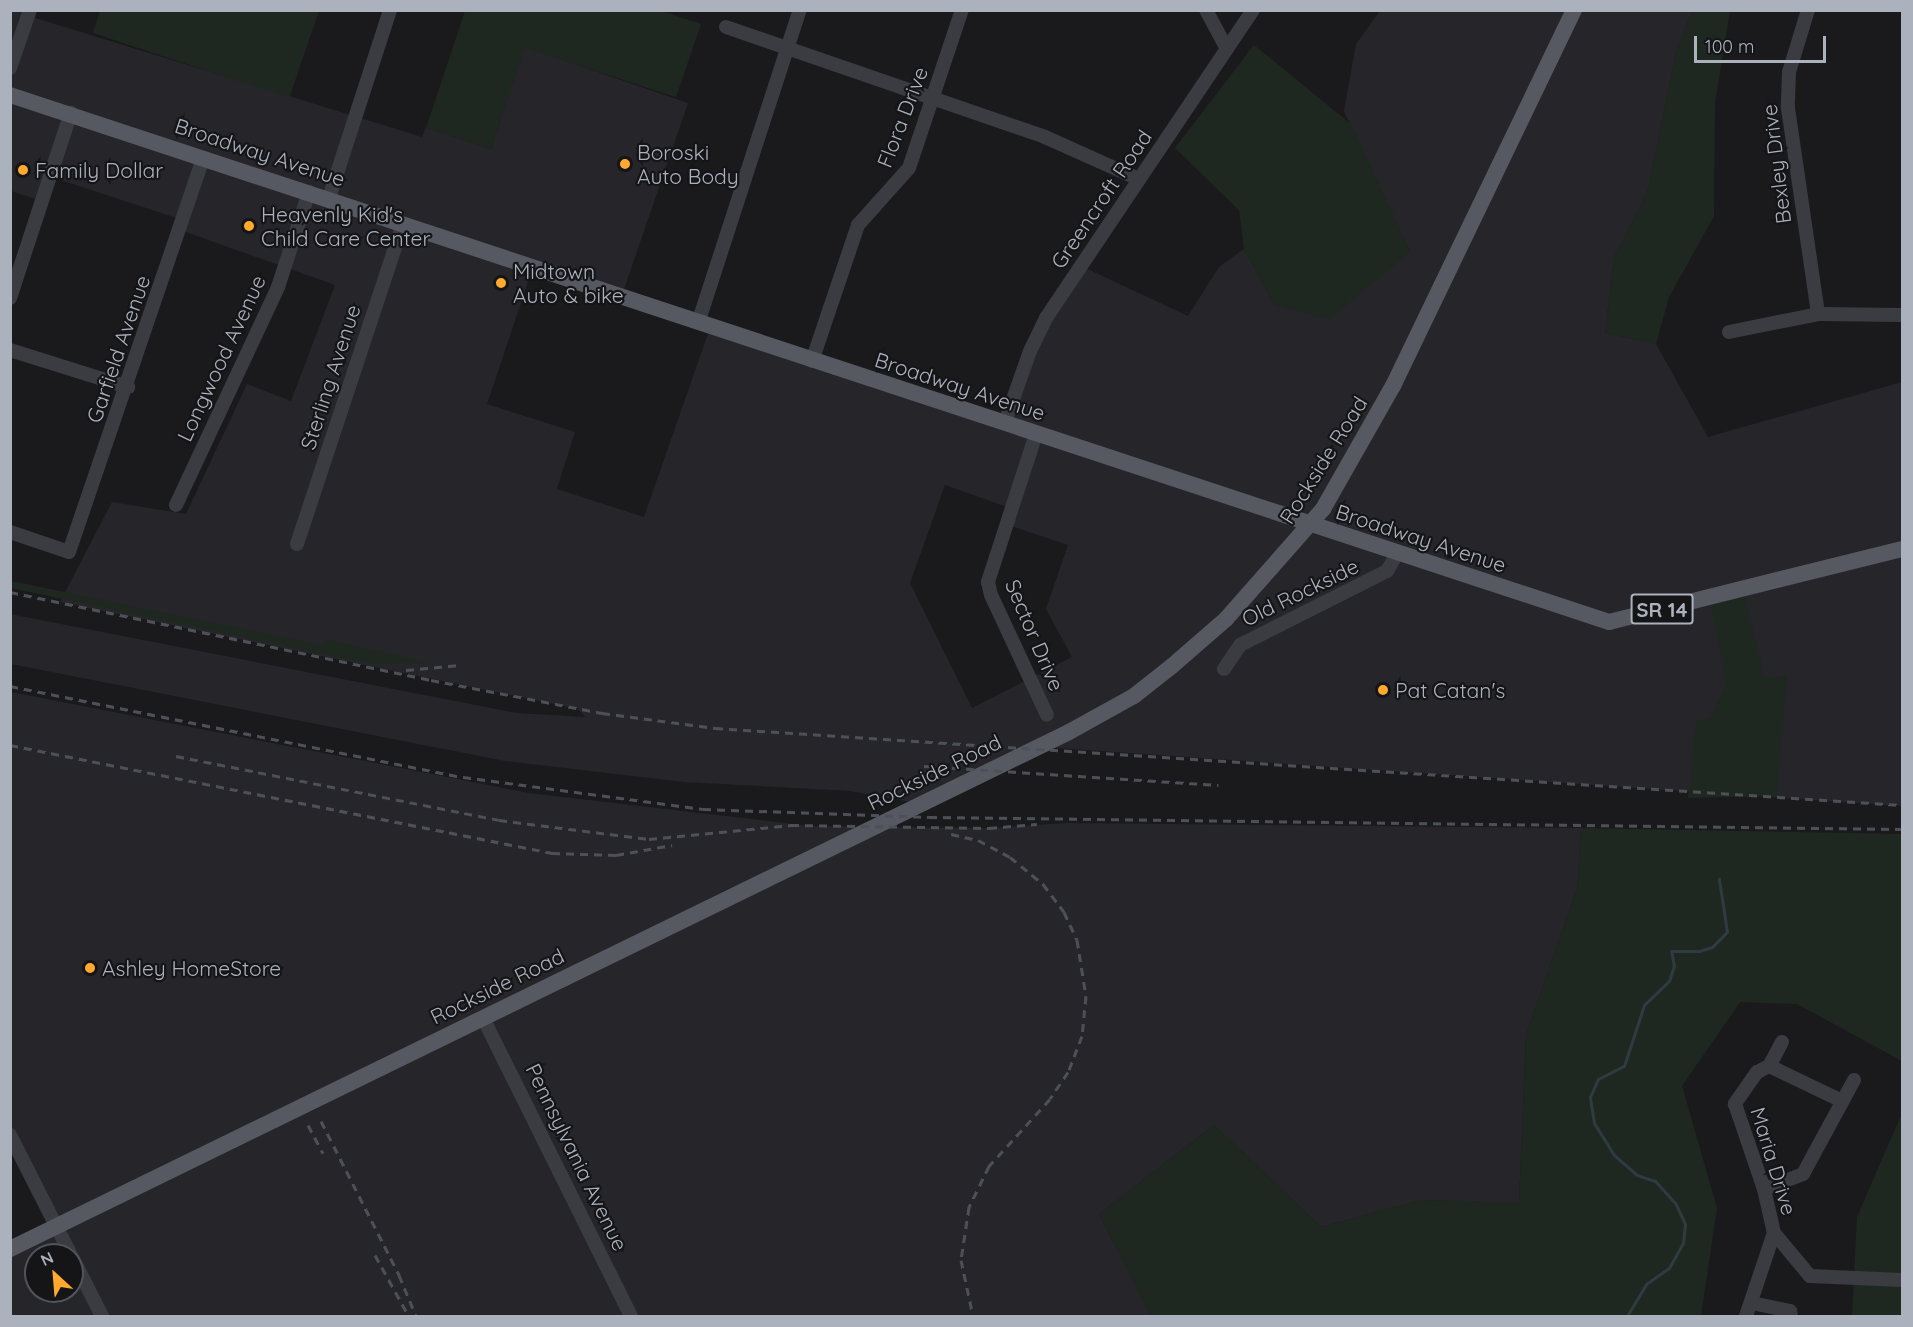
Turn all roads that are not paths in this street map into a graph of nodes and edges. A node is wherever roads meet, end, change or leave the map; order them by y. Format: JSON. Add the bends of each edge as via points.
{"nodes":[{"id":1,"x":30,"y":10,"type":"edge"},
{"id":2,"x":390,"y":10,"type":"edge"},
{"id":3,"x":800,"y":10,"type":"edge"},
{"id":4,"x":962,"y":10,"type":"edge"},
{"id":5,"x":1206,"y":10,"type":"edge"},
{"id":6,"x":1253,"y":10,"type":"edge"},
{"id":7,"x":1574,"y":10,"type":"edge"},
{"id":8,"x":1808,"y":10,"type":"edge"},
{"id":9,"x":726,"y":27,"type":"dead end"},
{"id":10,"x":1227,"y":49,"type":"junction"},
{"id":11,"x":787,"y":50,"type":"junction"},
{"id":12,"x":10,"y":68,"type":"edge"},
{"id":13,"x":10,"y":95,"type":"edge"},
{"id":14,"x":933,"y":99,"type":"junction"},
{"id":15,"x":71,"y":113,"type":"junction"},
{"id":16,"x":203,"y":159,"type":"junction"},
{"id":17,"x":1139,"y":179,"type":"junction"},
{"id":18,"x":309,"y":192,"type":"junction"},
{"id":19,"x":329,"y":198,"type":"junction"},
{"id":20,"x":403,"y":224,"type":"junction"},
{"id":21,"x":10,"y":298,"type":"edge"},
{"id":22,"x":1818,"y":314,"type":"junction"},
{"id":23,"x":1902,"y":315,"type":"edge"},
{"id":24,"x":699,"y":320,"type":"junction"},
{"id":25,"x":1729,"y":332,"type":"dead end"},
{"id":26,"x":10,"y":350,"type":"edge"},
{"id":27,"x":812,"y":361,"type":"junction"},
{"id":28,"x":128,"y":387,"type":"junction"},
{"id":29,"x":1005,"y":422,"type":"junction"},
{"id":30,"x":1036,"y":434,"type":"junction"},
{"id":31,"x":176,"y":505,"type":"dead end"},
{"id":32,"x":1312,"y":526,"type":"junction"},
{"id":33,"x":10,"y":532,"type":"edge"},
{"id":34,"x":297,"y":544,"type":"dead end"},
{"id":35,"x":1902,"y":549,"type":"edge"},
{"id":36,"x":1397,"y":554,"type":"junction"},
{"id":37,"x":1224,"y":669,"type":"dead end"},
{"id":38,"x":1047,"y":715,"type":"dead end"},
{"id":39,"x":483,"y":1018,"type":"junction"},
{"id":40,"x":1782,"y":1042,"type":"dead end"},
{"id":41,"x":1769,"y":1066,"type":"junction"},
{"id":42,"x":1854,"y":1080,"type":"dead end"},
{"id":43,"x":1842,"y":1101,"type":"junction"},
{"id":44,"x":10,"y":1135,"type":"edge"},
{"id":45,"x":1764,"y":1189,"type":"junction"},
{"id":46,"x":57,"y":1226,"type":"junction"},
{"id":47,"x":1774,"y":1233,"type":"junction"},
{"id":48,"x":65,"y":1243,"type":"edge"},
{"id":49,"x":10,"y":1249,"type":"edge"},
{"id":50,"x":1902,"y":1280,"type":"edge"},
{"id":51,"x":84,"y":1282,"type":"edge"},
{"id":52,"x":1752,"y":1303,"type":"junction"},
{"id":53,"x":102,"y":1317,"type":"edge"},
{"id":54,"x":631,"y":1317,"type":"edge"},
{"id":55,"x":1746,"y":1317,"type":"edge"},
{"id":56,"x":1791,"y":1317,"type":"edge"}],
"edges":[{"from":1,"to":12,"type":"street"},
{"from":2,"to":19,"type":"street"},
{"from":3,"to":11,"type":"street"},
{"from":4,"to":14,"type":"street","name":"Flora Drive"},
{"from":5,"to":10,"type":"street"},
{"from":6,"to":10,"type":"street","name":"Greencroft Road"},
{"from":7,"to":32,"type":"main road","name":"Rockside Road","via":[[1372,427]]},
{"from":8,"to":22,"type":"street","name":"Bexley Drive","via":[[1789,72],[1788,108]]},
{"from":9,"to":11,"type":"street"},
{"from":10,"to":17,"type":"street","name":"Greencroft Road"},
{"from":11,"to":14,"type":"street"},
{"from":11,"to":24,"type":"street"},
{"from":13,"to":15,"type":"main road","name":"Broadway Avenue","number":"SR 14"},
{"from":14,"to":17,"type":"street","via":[[1045,137]]},
{"from":14,"to":27,"type":"street","name":"Flora Drive","via":[[904,178],[858,225]]},
{"from":15,"to":16,"type":"main road","name":"Broadway Avenue","number":"SR 14"},
{"from":15,"to":21,"type":"street"},
{"from":16,"to":18,"type":"main road","name":"Broadway Avenue","number":"SR 14"},
{"from":16,"to":28,"type":"street","name":"Garfield Avenue"},
{"from":17,"to":29,"type":"street","name":"Greencroft Road","via":[[1046,318]]},
{"from":18,"to":19,"type":"main road","name":"Broadway Avenue","number":"SR 14"},
{"from":18,"to":31,"type":"street","name":"Longwood Avenue","via":[[278,287]]},
{"from":19,"to":20,"type":"main road","name":"Broadway Avenue","number":"SR 14"},
{"from":20,"to":24,"type":"main road","name":"Broadway Avenue","number":"SR 14"},
{"from":20,"to":34,"type":"street","name":"Sterling Avenue"},
{"from":22,"to":23,"type":"street"},
{"from":22,"to":25,"type":"street"},
{"from":24,"to":27,"type":"main road","name":"Broadway Avenue","number":"SR 14"},
{"from":26,"to":28,"type":"street"},
{"from":27,"to":29,"type":"main road","name":"Broadway Avenue","number":"SR 14"},
{"from":28,"to":33,"type":"street","name":"Garfield Avenue","via":[[69,552]]},
{"from":29,"to":30,"type":"main road","name":"Broadway Avenue","number":"SR 14"},
{"from":30,"to":32,"type":"main road","name":"Broadway Avenue","number":"SR 14"},
{"from":30,"to":38,"type":"street","name":"Sector Drive","via":[[988,582]]},
{"from":32,"to":36,"type":"main road","name":"Broadway Avenue","number":"SR 14"},
{"from":32,"to":39,"type":"main road","name":"Rockside Road","via":[[1226,619],[1134,696],[1069,732]]},
{"from":35,"to":36,"type":"main road","name":"Broadway Avenue","number":"SR 14","via":[[1609,622]]},
{"from":36,"to":37,"type":"street","name":"Old Rockside","via":[[1387,572],[1240,645]]},
{"from":39,"to":46,"type":"main road","name":"Rockside Road"},
{"from":39,"to":54,"type":"street","name":"Pennsylvania Avenue"},
{"from":40,"to":41,"type":"street","name":"Maria Drive"},
{"from":41,"to":43,"type":"street"},
{"from":41,"to":45,"type":"street","name":"Maria Drive","via":[[1757,1072],[1735,1104]]},
{"from":42,"to":43,"type":"street"},
{"from":43,"to":45,"type":"street","via":[[1803,1174]]},
{"from":44,"to":46,"type":"street"},
{"from":45,"to":47,"type":"street","name":"Maria Drive"},
{"from":46,"to":48,"type":"street"},
{"from":46,"to":49,"type":"main road","name":"Rockside Road"},
{"from":47,"to":50,"type":"street","name":"Maria Drive","via":[[1810,1276]]},
{"from":47,"to":52,"type":"street"},
{"from":51,"to":53,"type":"street"},
{"from":52,"to":55,"type":"street"},
{"from":52,"to":56,"type":"street","via":[[1791,1311]]}]}
